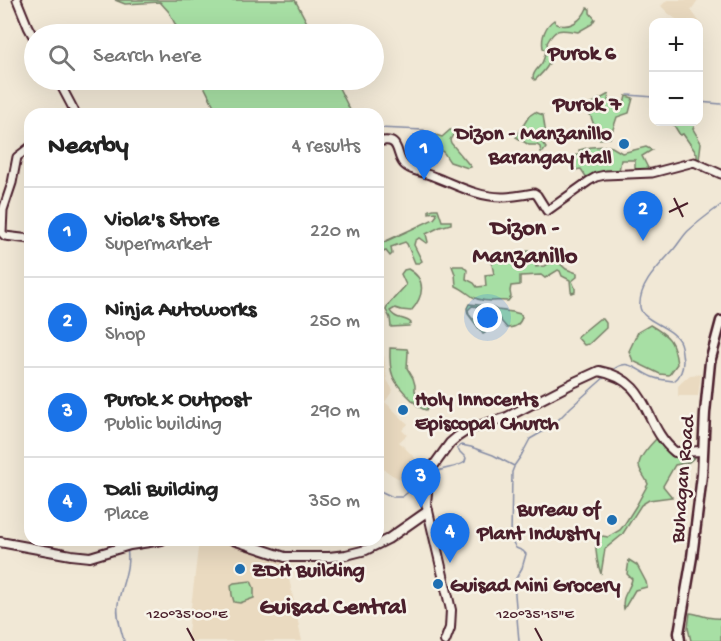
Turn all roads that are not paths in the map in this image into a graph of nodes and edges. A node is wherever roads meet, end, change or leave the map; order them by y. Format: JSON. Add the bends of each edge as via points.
{"nodes":[{"id":1,"x":17,"y":0,"type":"edge"},
{"id":2,"x":27,"y":24,"type":"edge"},
{"id":3,"x":63,"y":90,"type":"edge"},
{"id":4,"x":73,"y":108,"type":"edge"},
{"id":5,"x":384,"y":140,"type":"edge"},
{"id":6,"x":24,"y":151,"type":"edge"},
{"id":7,"x":721,"y":174,"type":"edge"},
{"id":8,"x":24,"y":238,"type":"edge"},
{"id":9,"x":721,"y":321,"type":"edge"},
{"id":10,"x":703,"y":451,"type":"junction"},
{"id":11,"x":428,"y":510,"type":"junction"},
{"id":12,"x":384,"y":541,"type":"edge"},
{"id":13,"x":0,"y":542,"type":"edge"},
{"id":14,"x":128,"y":546,"type":"edge"},
{"id":15,"x":251,"y":546,"type":"edge"},
{"id":16,"x":374,"y":546,"type":"edge"},
{"id":17,"x":445,"y":641,"type":"edge"},
{"id":18,"x":680,"y":641,"type":"edge"}],
"edges":[{"from":1,"to":2,"type":"street"},
{"from":3,"to":4,"type":"street"},
{"from":5,"to":7,"type":"street","via":[[396,146],[403,164],[409,168],[483,195],[534,193],[547,211],[589,181],[605,175],[652,173],[694,162]]},
{"from":6,"to":8,"type":"street","via":[[14,165],[3,210],[2,233]]},
{"from":9,"to":10,"type":"main road","name":"Buhagan Road","via":[[710,362]]},
{"from":10,"to":11,"type":"main road","via":[[675,452],[667,445],[635,389],[599,371],[507,417],[464,432],[450,443],[435,463],[428,482]]},
{"from":10,"to":18,"type":"main road","name":"Buhagan Road"},
{"from":11,"to":12,"type":"main road"},
{"from":11,"to":17,"type":"main road","via":[[450,610]]},
{"from":13,"to":14,"type":"main road","via":[[90,557]]},
{"from":15,"to":16,"type":"main road","via":[[285,557],[346,555]]}]}
